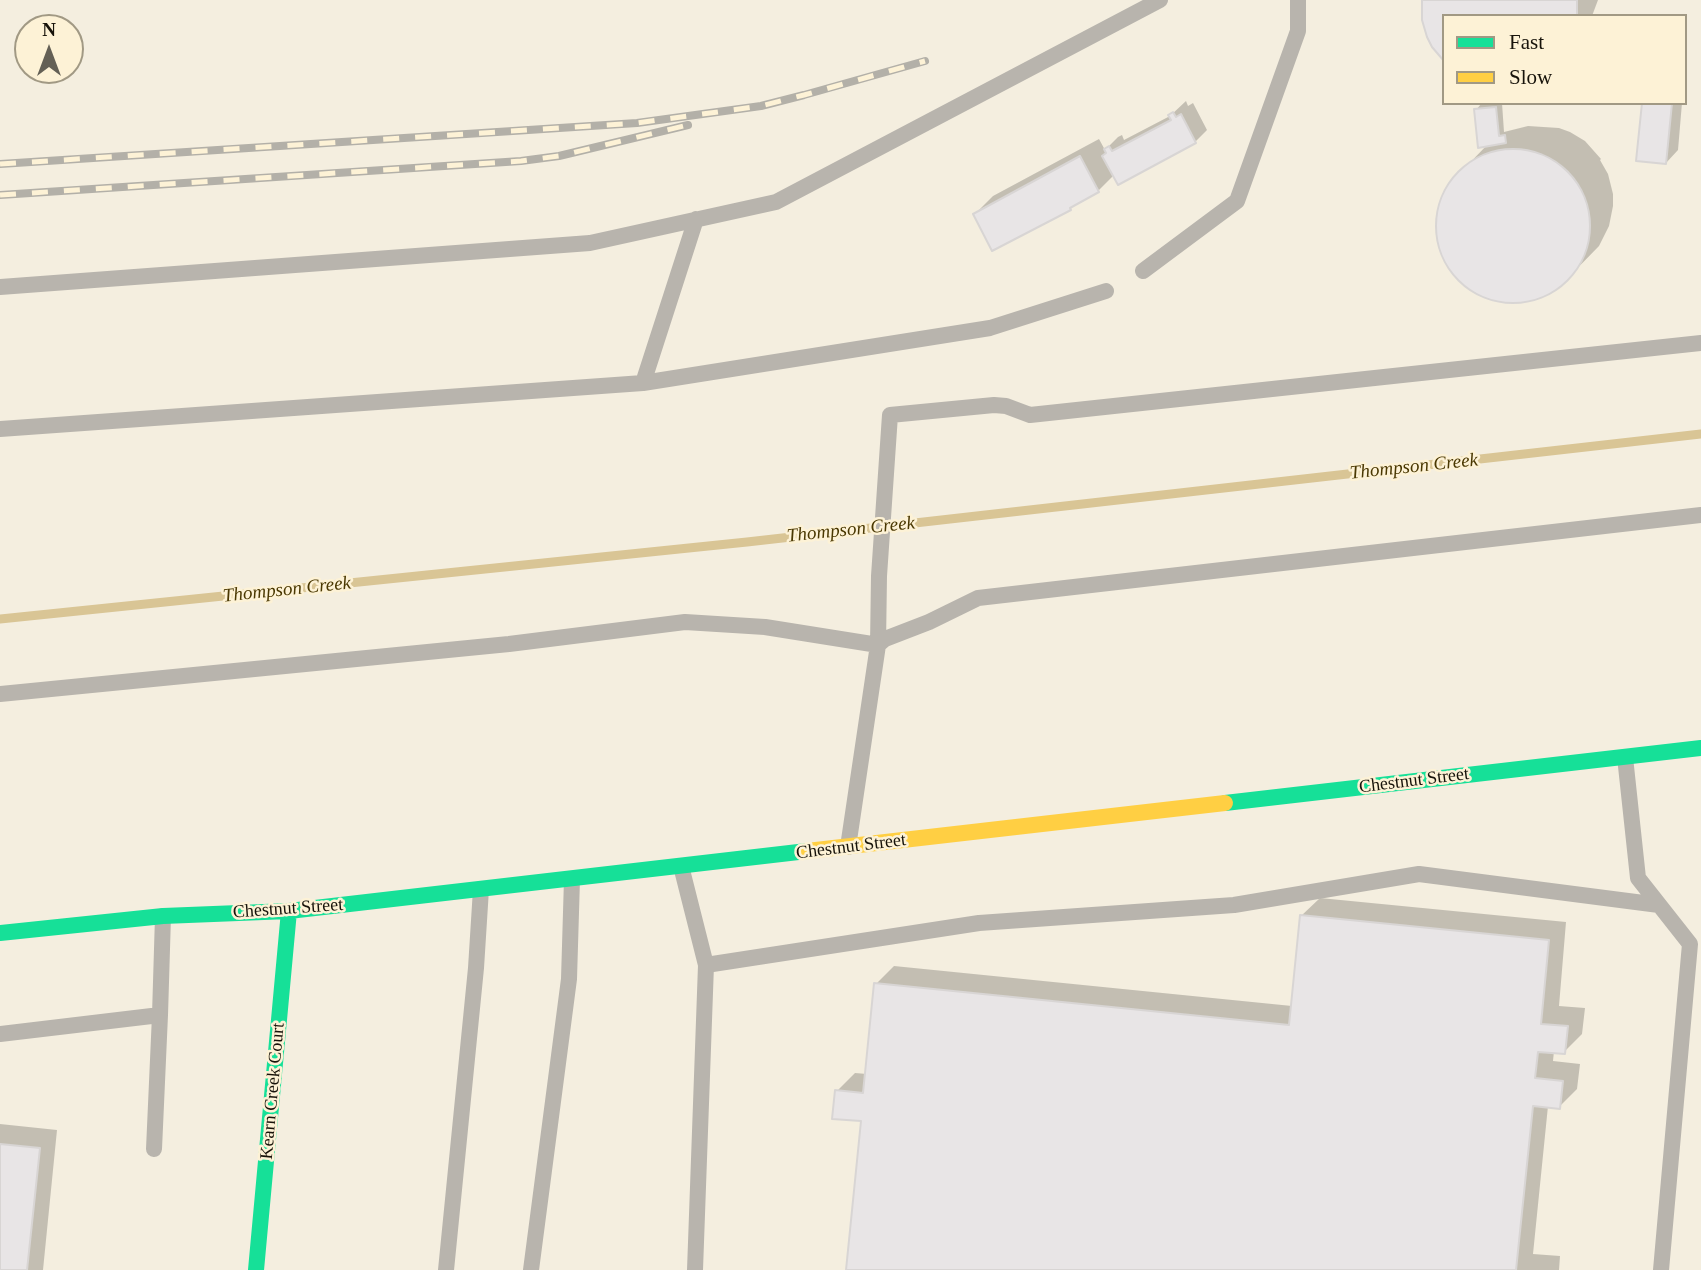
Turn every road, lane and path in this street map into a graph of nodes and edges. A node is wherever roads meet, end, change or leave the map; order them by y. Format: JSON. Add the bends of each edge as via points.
{"nodes":[{"id":1,"x":1160,"y":0,"type":"edge"},
{"id":2,"x":1298,"y":0,"type":"edge"},
{"id":3,"x":696,"y":219,"type":"junction"},
{"id":4,"x":1143,"y":271,"type":"dead end"},
{"id":5,"x":0,"y":287,"type":"edge"},
{"id":6,"x":1106,"y":291,"type":"dead end"},
{"id":7,"x":1701,"y":344,"type":"edge"},
{"id":8,"x":643,"y":383,"type":"junction"},
{"id":9,"x":0,"y":429,"type":"edge"},
{"id":10,"x":1701,"y":515,"type":"edge"},
{"id":11,"x":878,"y":645,"type":"junction"},
{"id":12,"x":0,"y":694,"type":"edge"},
{"id":13,"x":1701,"y":748,"type":"edge"},
{"id":14,"x":1625,"y":757,"type":"junction"},
{"id":15,"x":848,"y":847,"type":"junction"},
{"id":16,"x":681,"y":866,"type":"junction"},
{"id":17,"x":572,"y":879,"type":"junction"},
{"id":18,"x":481,"y":889,"type":"junction"},
{"id":19,"x":1659,"y":905,"type":"junction"},
{"id":20,"x":289,"y":911,"type":"junction"},
{"id":21,"x":163,"y":916,"type":"junction"},
{"id":22,"x":0,"y":933,"type":"edge"},
{"id":23,"x":706,"y":965,"type":"junction"},
{"id":24,"x":160,"y":1016,"type":"junction"},
{"id":25,"x":0,"y":1034,"type":"edge"},
{"id":26,"x":154,"y":1149,"type":"dead end"},
{"id":27,"x":256,"y":1270,"type":"edge"},
{"id":28,"x":446,"y":1270,"type":"edge"},
{"id":29,"x":531,"y":1270,"type":"edge"},
{"id":30,"x":695,"y":1270,"type":"edge"},
{"id":31,"x":1661,"y":1270,"type":"edge"}],
"edges":[{"from":1,"to":3,"type":"lane","via":[[776,202]]},
{"from":2,"to":4,"type":"lane","via":[[1298,31],[1237,201]]},
{"from":3,"to":5,"type":"lane","via":[[590,243]]},
{"from":3,"to":8,"type":"lane"},
{"from":6,"to":8,"type":"lane","via":[[990,328]]},
{"from":7,"to":11,"type":"lane","via":[[1030,415],[994,405],[890,415]]},
{"from":8,"to":9,"type":"lane"},
{"from":10,"to":11,"type":"lane","via":[[978,598]]},
{"from":11,"to":12,"type":"lane","via":[[765,627],[685,622]]},
{"from":11,"to":15,"type":"lane"},
{"from":13,"to":14,"type":"street","name":"Chestnut Street"},
{"from":14,"to":15,"type":"street","name":"Chestnut Street"},
{"from":14,"to":19,"type":"lane","via":[[1638,878]]},
{"from":15,"to":16,"type":"street","name":"Chestnut Street"},
{"from":16,"to":17,"type":"street","name":"Chestnut Street"},
{"from":16,"to":23,"type":"lane"},
{"from":17,"to":18,"type":"street","name":"Chestnut Street"},
{"from":17,"to":29,"type":"lane","via":[[569,979]]},
{"from":18,"to":20,"type":"street","name":"Chestnut Street"},
{"from":18,"to":28,"type":"lane"},
{"from":19,"to":23,"type":"lane","via":[[1419,874],[1234,905],[979,923]]},
{"from":19,"to":31,"type":"lane","via":[[1690,944]]},
{"from":20,"to":21,"type":"street","name":"Chestnut Street"},
{"from":20,"to":27,"type":"street","name":"Kearn Creek Court"},
{"from":21,"to":22,"type":"street","name":"Chestnut Street"},
{"from":21,"to":24,"type":"lane"},
{"from":23,"to":30,"type":"lane"},
{"from":24,"to":25,"type":"lane"},
{"from":24,"to":26,"type":"lane"}]}
